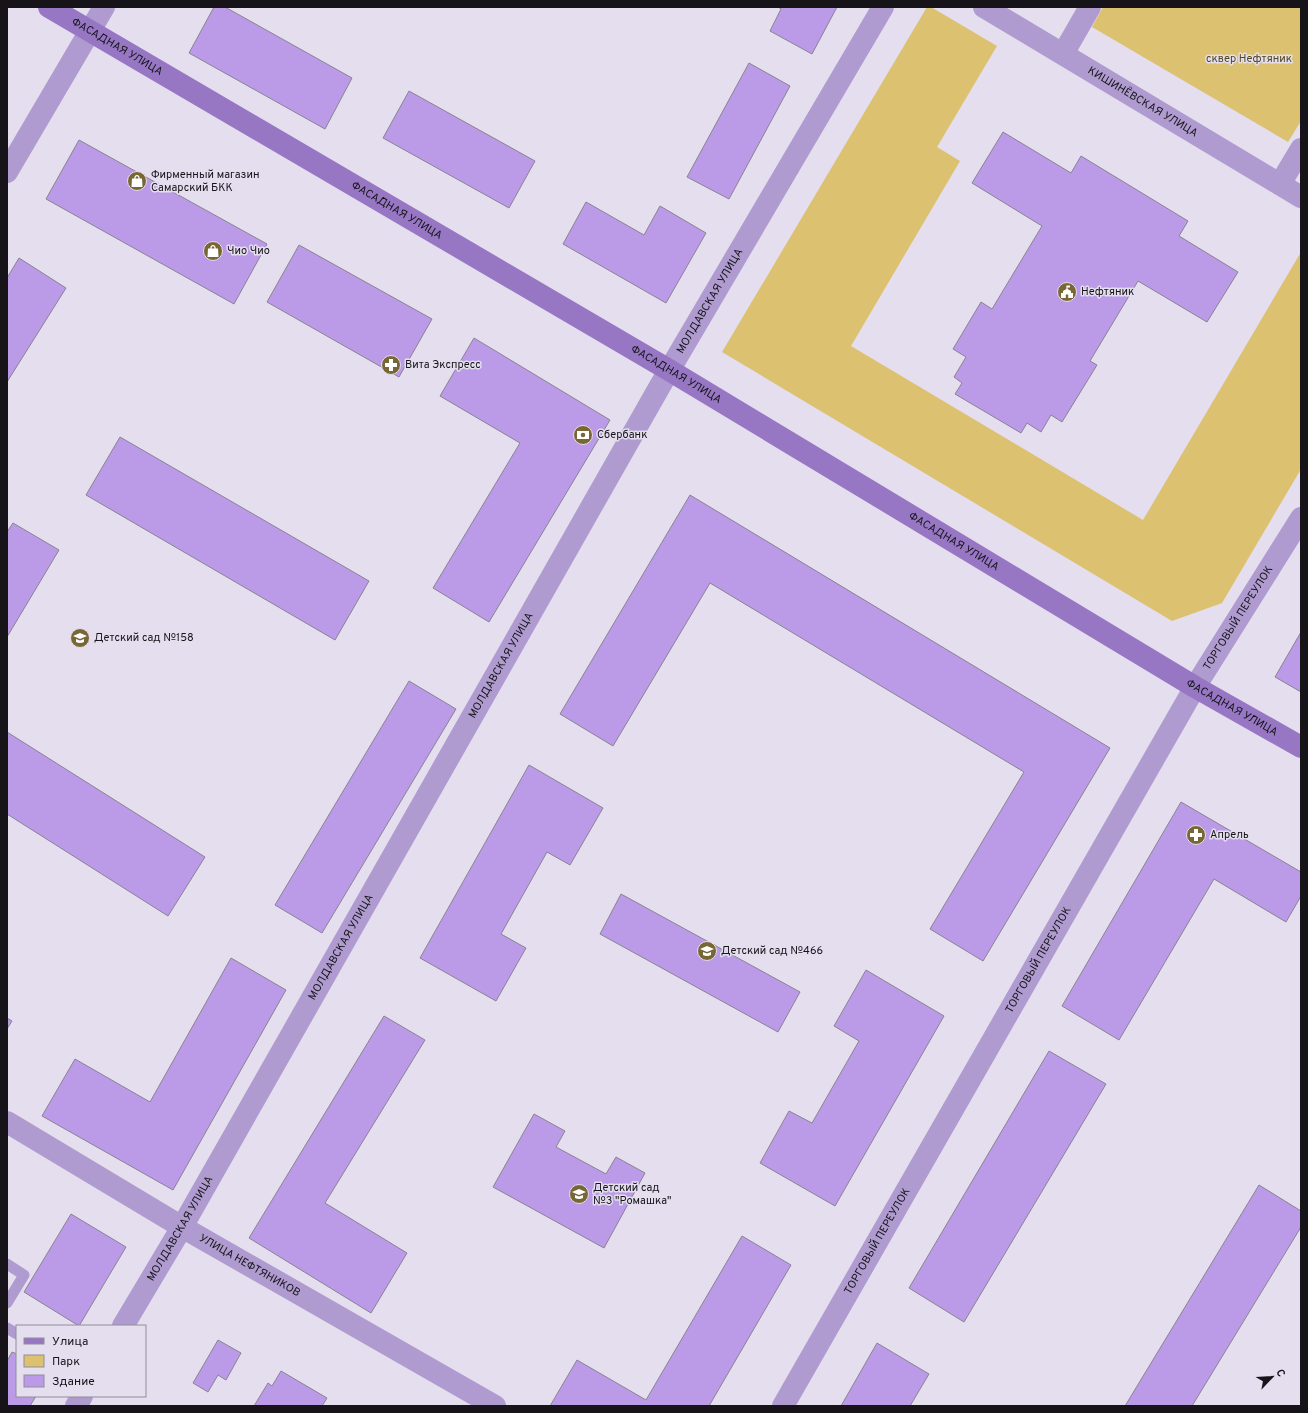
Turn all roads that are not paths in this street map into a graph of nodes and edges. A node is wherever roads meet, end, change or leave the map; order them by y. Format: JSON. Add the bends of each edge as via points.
{"nodes":[{"id":1,"x":49,"y":7,"type":"edge"},
{"id":2,"x":104,"y":7,"type":"edge"},
{"id":3,"x":883,"y":7,"type":"edge"},
{"id":4,"x":984,"y":7,"type":"edge"},
{"id":5,"x":1090,"y":7,"type":"edge"},
{"id":6,"x":90,"y":31,"type":"junction"},
{"id":7,"x":1063,"y":54,"type":"junction"},
{"id":8,"x":1301,"y":149,"type":"edge"},
{"id":9,"x":7,"y":172,"type":"edge"},
{"id":10,"x":1280,"y":184,"type":"junction"},
{"id":11,"x":1301,"y":197,"type":"edge"},
{"id":12,"x":669,"y":370,"type":"junction"},
{"id":13,"x":1301,"y":518,"type":"edge"},
{"id":14,"x":1195,"y":686,"type":"junction"},
{"id":15,"x":1301,"y":747,"type":"edge"},
{"id":16,"x":7,"y":1122,"type":"edge"},
{"id":17,"x":182,"y":1227,"type":"junction"},
{"id":18,"x":7,"y":1264,"type":"edge"},
{"id":19,"x":7,"y":1303,"type":"edge"},
{"id":20,"x":124,"y":1325,"type":"edge"},
{"id":21,"x":7,"y":1328,"type":"edge"},
{"id":22,"x":16,"y":1333,"type":"edge"},
{"id":23,"x":81,"y":1397,"type":"edge"},
{"id":24,"x":76,"y":1406,"type":"edge"},
{"id":25,"x":495,"y":1406,"type":"edge"},
{"id":26,"x":783,"y":1406,"type":"edge"}],
"edges":[{"from":1,"to":6,"type":"main road","name":"ФАСАДНАЯ УЛИЦА"},
{"from":2,"to":6,"type":"street"},
{"from":3,"to":12,"type":"street","name":"МОЛДАВСКАЯ УЛИЦА"},
{"from":4,"to":7,"type":"street","name":"КИШИНЁВСКАЯ УЛИЦА"},
{"from":5,"to":7,"type":"street"},
{"from":6,"to":9,"type":"street"},
{"from":6,"to":12,"type":"main road","name":"ФАСАДНАЯ УЛИЦА"},
{"from":7,"to":10,"type":"street","name":"КИШИНЁВСКАЯ УЛИЦА"},
{"from":8,"to":10,"type":"street"},
{"from":10,"to":11,"type":"street","name":"КИШИНЁВСКАЯ УЛИЦА"},
{"from":12,"to":14,"type":"main road","name":"ФАСАДНАЯ УЛИЦА"},
{"from":12,"to":17,"type":"street","name":"МОЛДАВСКАЯ УЛИЦА"},
{"from":13,"to":14,"type":"street","name":"ТОРГОВЫЙ ПЕРЕУЛОК"},
{"from":14,"to":15,"type":"main road","name":"ФАСАДНАЯ УЛИЦА"},
{"from":14,"to":26,"type":"street","name":"ТОРГОВЫЙ ПЕРЕУЛОК"},
{"from":16,"to":17,"type":"street","name":"УЛИЦА НЕФТЯНИКОВ"},
{"from":17,"to":20,"type":"street","name":"МОЛДАВСКАЯ УЛИЦА"},
{"from":17,"to":25,"type":"street","name":"УЛИЦА НЕФТЯНИКОВ"},
{"from":18,"to":19,"type":"lane","via":[[24,1275]]},
{"from":21,"to":22,"type":"lane"},
{"from":23,"to":24,"type":"street"}]}
